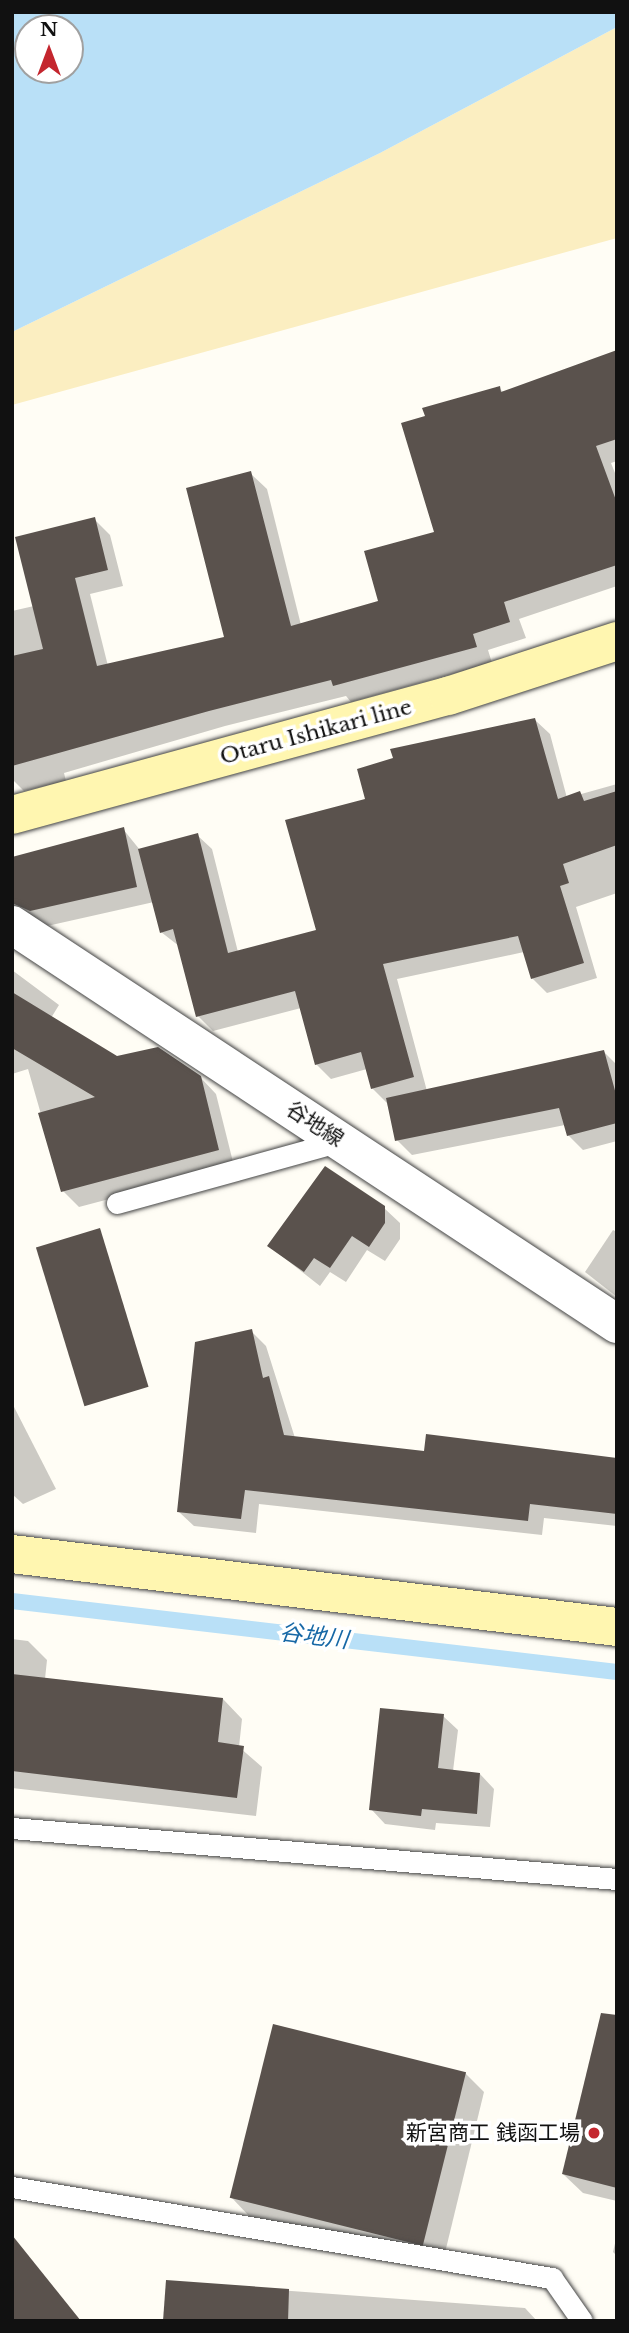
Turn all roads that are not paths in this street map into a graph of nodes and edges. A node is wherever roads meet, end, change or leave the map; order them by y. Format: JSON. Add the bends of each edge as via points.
{"nodes":[{"id":1,"x":617,"y":641,"type":"edge"},
{"id":2,"x":12,"y":815,"type":"edge"},
{"id":3,"x":12,"y":925,"type":"edge"},
{"id":4,"x":342,"y":1141,"type":"junction"},
{"id":5,"x":117,"y":1203,"type":"dead end"},
{"id":6,"x":617,"y":1324,"type":"edge"},
{"id":7,"x":12,"y":1554,"type":"edge"},
{"id":8,"x":617,"y":1627,"type":"edge"},
{"id":9,"x":12,"y":1828,"type":"edge"},
{"id":10,"x":617,"y":1879,"type":"edge"},
{"id":11,"x":12,"y":2187,"type":"edge"},
{"id":12,"x":582,"y":2321,"type":"edge"}],
"edges":[{"from":1,"to":2,"type":"main road","name":"Otaru Ishikari line","via":[[448,696]]},
{"from":3,"to":4,"type":"street","name":"谷地線"},
{"from":4,"to":5,"type":"lane"},
{"from":4,"to":6,"type":"street","name":"谷地線"},
{"from":7,"to":8,"type":"main road"},
{"from":9,"to":10,"type":"lane"},
{"from":11,"to":12,"type":"lane","via":[[552,2278]]}]}
